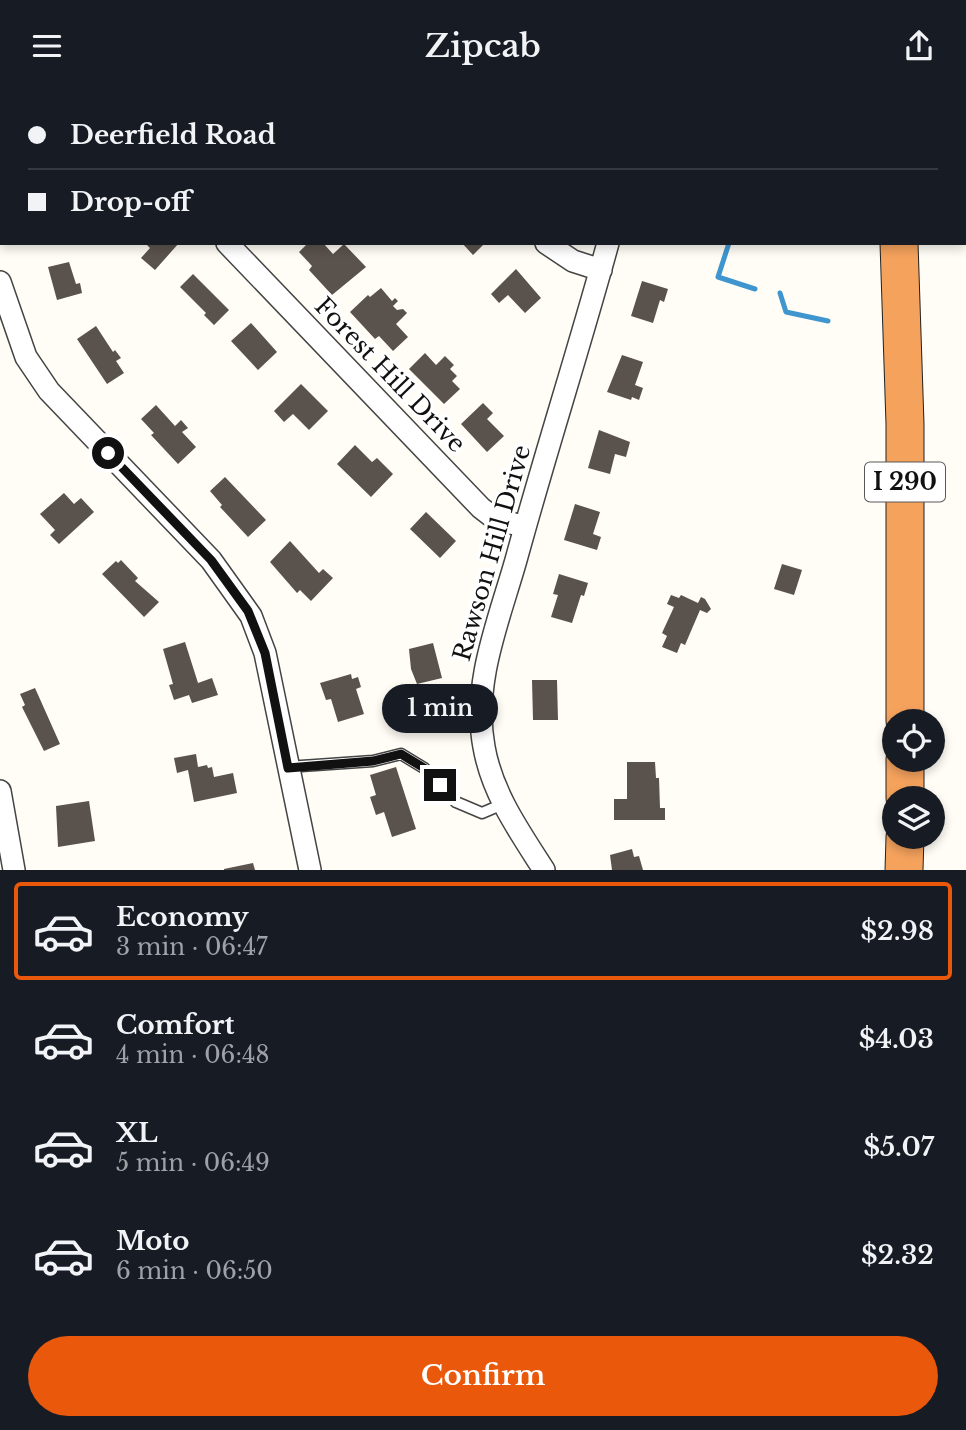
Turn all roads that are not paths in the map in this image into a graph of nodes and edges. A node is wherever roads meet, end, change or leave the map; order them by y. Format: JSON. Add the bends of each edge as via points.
{"nodes":[{"id":1,"x":230,"y":245,"type":"edge"},
{"id":2,"x":549,"y":245,"type":"edge"},
{"id":3,"x":607,"y":245,"type":"edge"},
{"id":4,"x":884,"y":245,"type":"edge"},
{"id":5,"x":899,"y":245,"type":"edge"},
{"id":6,"x":601,"y":270,"type":"junction"},
{"id":7,"x":0,"y":282,"type":"edge"},
{"id":8,"x":902,"y":363,"type":"junction"},
{"id":9,"x":525,"y":527,"type":"junction"},
{"id":10,"x":905,"y":709,"type":"edge"},
{"id":11,"x":288,"y":768,"type":"junction"},
{"id":12,"x":0,"y":791,"type":"edge"},
{"id":13,"x":503,"y":804,"type":"junction"},
{"id":14,"x":905,"y":849,"type":"edge"},
{"id":15,"x":14,"y":870,"type":"edge"},
{"id":16,"x":310,"y":870,"type":"edge"},
{"id":17,"x":544,"y":870,"type":"edge"},
{"id":18,"x":904,"y":870,"type":"edge"}],
"edges":[{"from":1,"to":9,"type":"street","name":"Forest Hill Drive","via":[[481,508]]},
{"from":2,"to":6,"type":"street","via":[[573,261]]},
{"from":3,"to":6,"type":"street","name":"Rawson Hill Drive"},
{"from":4,"to":8,"type":"highway","via":[[888,306]]},
{"from":5,"to":8,"type":"highway","number":"I 290"},
{"from":6,"to":9,"type":"street","name":"Rawson Hill Drive"},
{"from":7,"to":11,"type":"street","via":[[26,357],[49,391],[211,560],[248,611],[265,653]]},
{"from":8,"to":10,"type":"highway","number":"I 290"},
{"from":9,"to":13,"type":"street","name":"Rawson Hill Drive","via":[[487,663],[481,704],[488,766]]},
{"from":11,"to":13,"type":"lane","via":[[373,761],[401,754],[424,768],[456,802],[482,813]]},
{"from":11,"to":16,"type":"street"},
{"from":12,"to":15,"type":"street"},
{"from":13,"to":17,"type":"street","name":"Rawson Hill Drive"},
{"from":14,"to":18,"type":"highway"}]}
